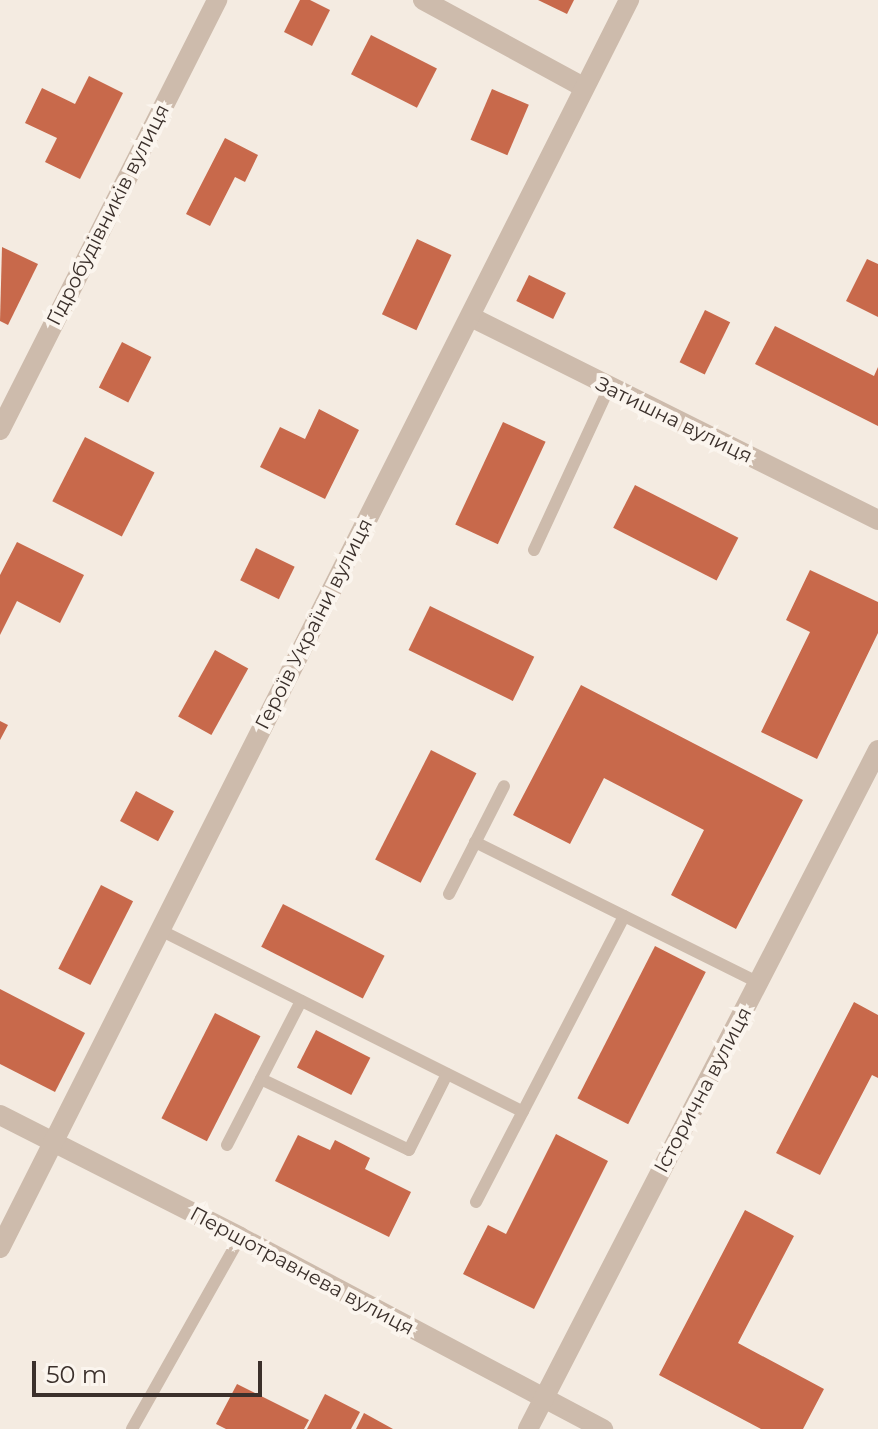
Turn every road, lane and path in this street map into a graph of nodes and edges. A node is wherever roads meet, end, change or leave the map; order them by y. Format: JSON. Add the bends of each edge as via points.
{"nodes":[{"id":1,"x":217,"y":0,"type":"edge"},
{"id":2,"x":423,"y":0,"type":"edge"},
{"id":3,"x":629,"y":0,"type":"edge"},
{"id":4,"x":583,"y":87,"type":"junction"},
{"id":5,"x":471,"y":317,"type":"junction"},
{"id":6,"x":609,"y":388,"type":"junction"},
{"id":7,"x":0,"y":430,"type":"edge"},
{"id":8,"x":878,"y":520,"type":"edge"},
{"id":9,"x":534,"y":550,"type":"dead end"},
{"id":10,"x":878,"y":750,"type":"edge"},
{"id":11,"x":504,"y":786,"type":"dead end"},
{"id":12,"x":475,"y":842,"type":"junction"},
{"id":13,"x":449,"y":894,"type":"dead end"},
{"id":14,"x":624,"y":916,"type":"junction"},
{"id":15,"x":158,"y":929,"type":"junction"},
{"id":16,"x":759,"y":983,"type":"junction"},
{"id":17,"x":301,"y":1001,"type":"junction"},
{"id":18,"x":447,"y":1074,"type":"junction"},
{"id":19,"x":261,"y":1079,"type":"junction"},
{"id":20,"x":523,"y":1112,"type":"junction"},
{"id":21,"x":0,"y":1115,"type":"edge"},
{"id":22,"x":54,"y":1142,"type":"junction"},
{"id":23,"x":227,"y":1145,"type":"dead end"},
{"id":24,"x":476,"y":1202,"type":"dead end"},
{"id":25,"x":240,"y":1237,"type":"junction"},
{"id":26,"x":0,"y":1248,"type":"edge"},
{"id":27,"x":542,"y":1399,"type":"junction"},
{"id":28,"x":132,"y":1429,"type":"edge"},
{"id":29,"x":528,"y":1429,"type":"edge"},
{"id":30,"x":603,"y":1429,"type":"edge"}],
"edges":[{"from":1,"to":7,"type":"street","name":"Гідробудівників вулиця"},
{"from":2,"to":4,"type":"street"},
{"from":3,"to":4,"type":"street","name":"Героїв України вулиця"},
{"from":4,"to":5,"type":"street","name":"Героїв України вулиця"},
{"from":5,"to":6,"type":"street","name":"Затишна вулиця"},
{"from":5,"to":15,"type":"street","name":"Героїв України вулиця"},
{"from":6,"to":8,"type":"street","name":"Затишна вулиця"},
{"from":6,"to":9,"type":"lane"},
{"from":10,"to":16,"type":"street","name":"Історична вулиця"},
{"from":11,"to":12,"type":"lane"},
{"from":12,"to":13,"type":"lane"},
{"from":12,"to":14,"type":"lane"},
{"from":14,"to":16,"type":"lane"},
{"from":14,"to":20,"type":"lane"},
{"from":15,"to":17,"type":"lane"},
{"from":15,"to":22,"type":"street","name":"Героїв України вулиця"},
{"from":16,"to":27,"type":"street","name":"Історична вулиця"},
{"from":17,"to":18,"type":"lane"},
{"from":17,"to":19,"type":"lane"},
{"from":18,"to":19,"type":"lane","via":[[409,1150]]},
{"from":18,"to":20,"type":"lane"},
{"from":19,"to":23,"type":"lane"},
{"from":20,"to":24,"type":"lane"},
{"from":21,"to":22,"type":"street","name":"Першотравнева вулиця"},
{"from":22,"to":25,"type":"street","name":"Першотравнева вулиця"},
{"from":22,"to":26,"type":"street","name":"Героїв України вулиця"},
{"from":25,"to":27,"type":"street","name":"Першотравнева вулиця"},
{"from":25,"to":28,"type":"lane"},
{"from":27,"to":29,"type":"street","name":"Історична вулиця"},
{"from":27,"to":30,"type":"street","name":"Першотравнева вулиця"}]}
